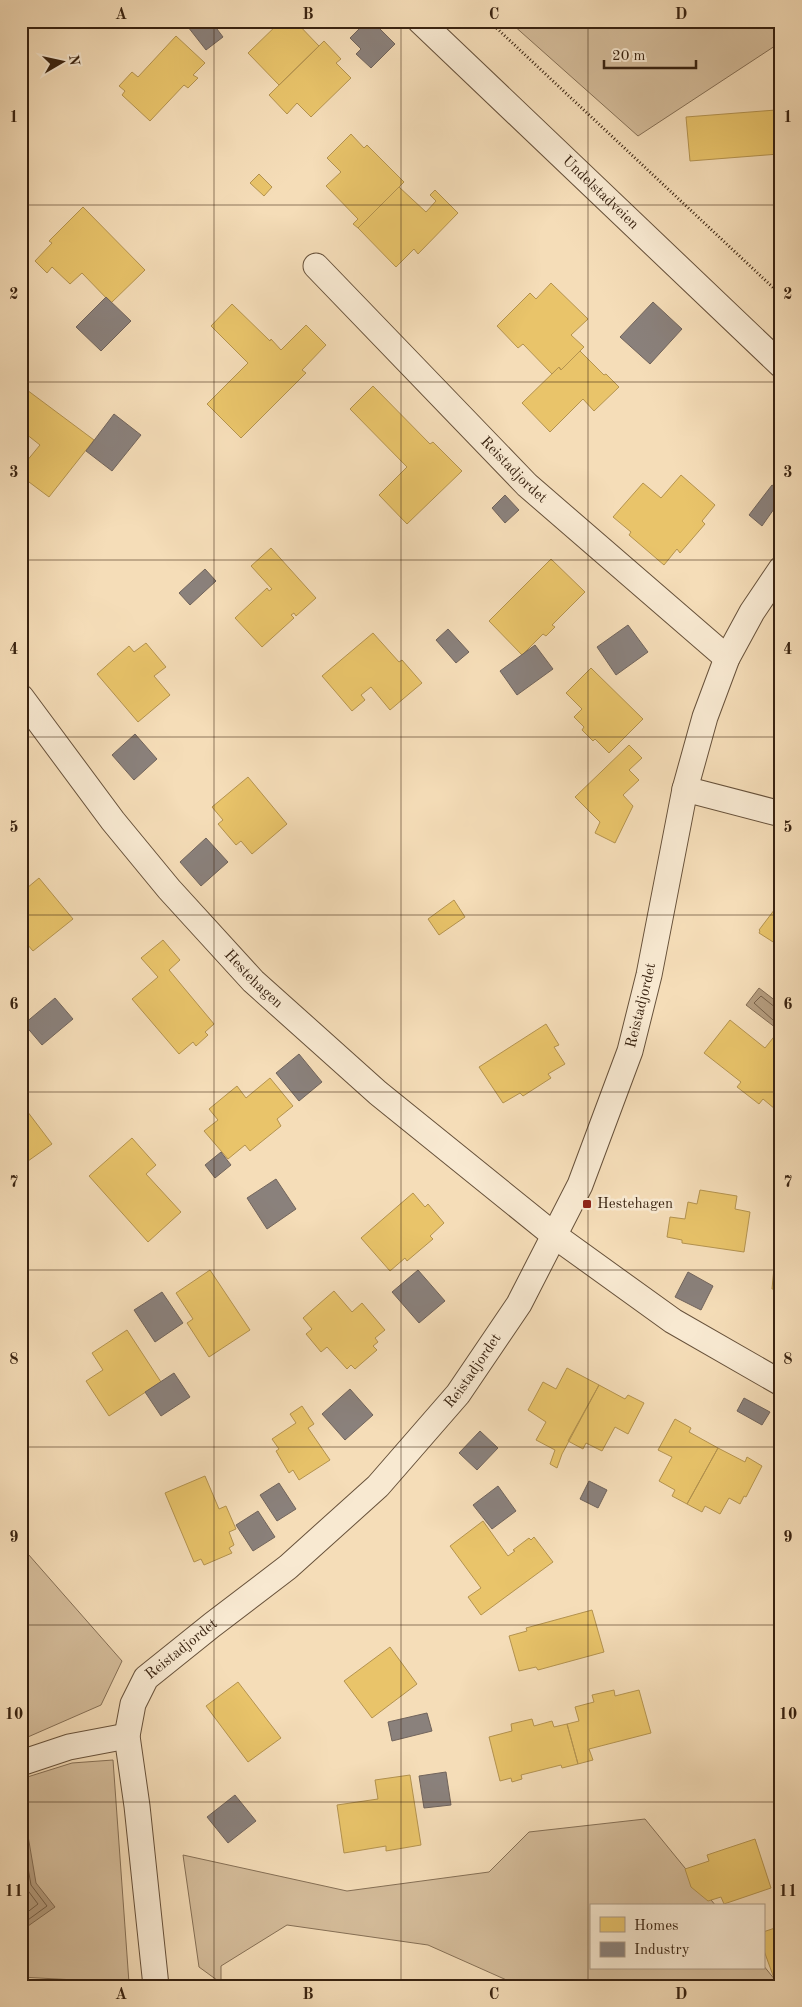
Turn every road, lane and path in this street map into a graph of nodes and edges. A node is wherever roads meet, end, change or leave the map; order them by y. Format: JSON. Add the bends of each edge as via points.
{"nodes":[{"id":1,"x":420,"y":21,"type":"edge"},
{"id":2,"x":489,"y":21,"type":"edge"},
{"id":3,"x":316,"y":266,"type":"dead end"},
{"id":4,"x":781,"y":295,"type":"edge"},
{"id":5,"x":781,"y":365,"type":"edge"},
{"id":6,"x":781,"y":568,"type":"edge"},
{"id":7,"x":728,"y":658,"type":"junction"},
{"id":8,"x":21,"y":697,"type":"edge"},
{"id":9,"x":685,"y":790,"type":"junction"},
{"id":10,"x":781,"y":814,"type":"edge"},
{"id":11,"x":554,"y":1236,"type":"junction"},
{"id":12,"x":781,"y":1383,"type":"edge"},
{"id":13,"x":127,"y":1736,"type":"junction"},
{"id":14,"x":21,"y":1763,"type":"edge"},
{"id":15,"x":156,"y":1986,"type":"edge"}],
"edges":[{"from":1,"to":5,"type":"street","name":"Undelstadveien"},
{"from":2,"to":4,"type":"path"},
{"from":3,"to":7,"type":"street","name":"Reistadjordet","via":[[527,485]]},
{"from":6,"to":7,"type":"street","name":"Reistadjordet","via":[[752,612]]},
{"from":7,"to":9,"type":"street","name":"Reistadjordet","via":[[705,716]]},
{"from":8,"to":11,"type":"street","name":"Hestehagen","via":[[169,890],[253,981],[378,1094]]},
{"from":9,"to":10,"type":"street"},
{"from":9,"to":11,"type":"street","name":"Reistadjordet","via":[[649,974],[630,1051],[580,1185]]},
{"from":11,"to":12,"type":"street","name":"Hestehagen","via":[[673,1321]]},
{"from":11,"to":13,"type":"street","name":"Reistadjordet","via":[[519,1304],[458,1394],[378,1486],[288,1568],[146,1678],[133,1704]]},
{"from":13,"to":14,"type":"street","via":[[69,1747]]},
{"from":13,"to":15,"type":"street","name":"Reistadjordet"}]}
